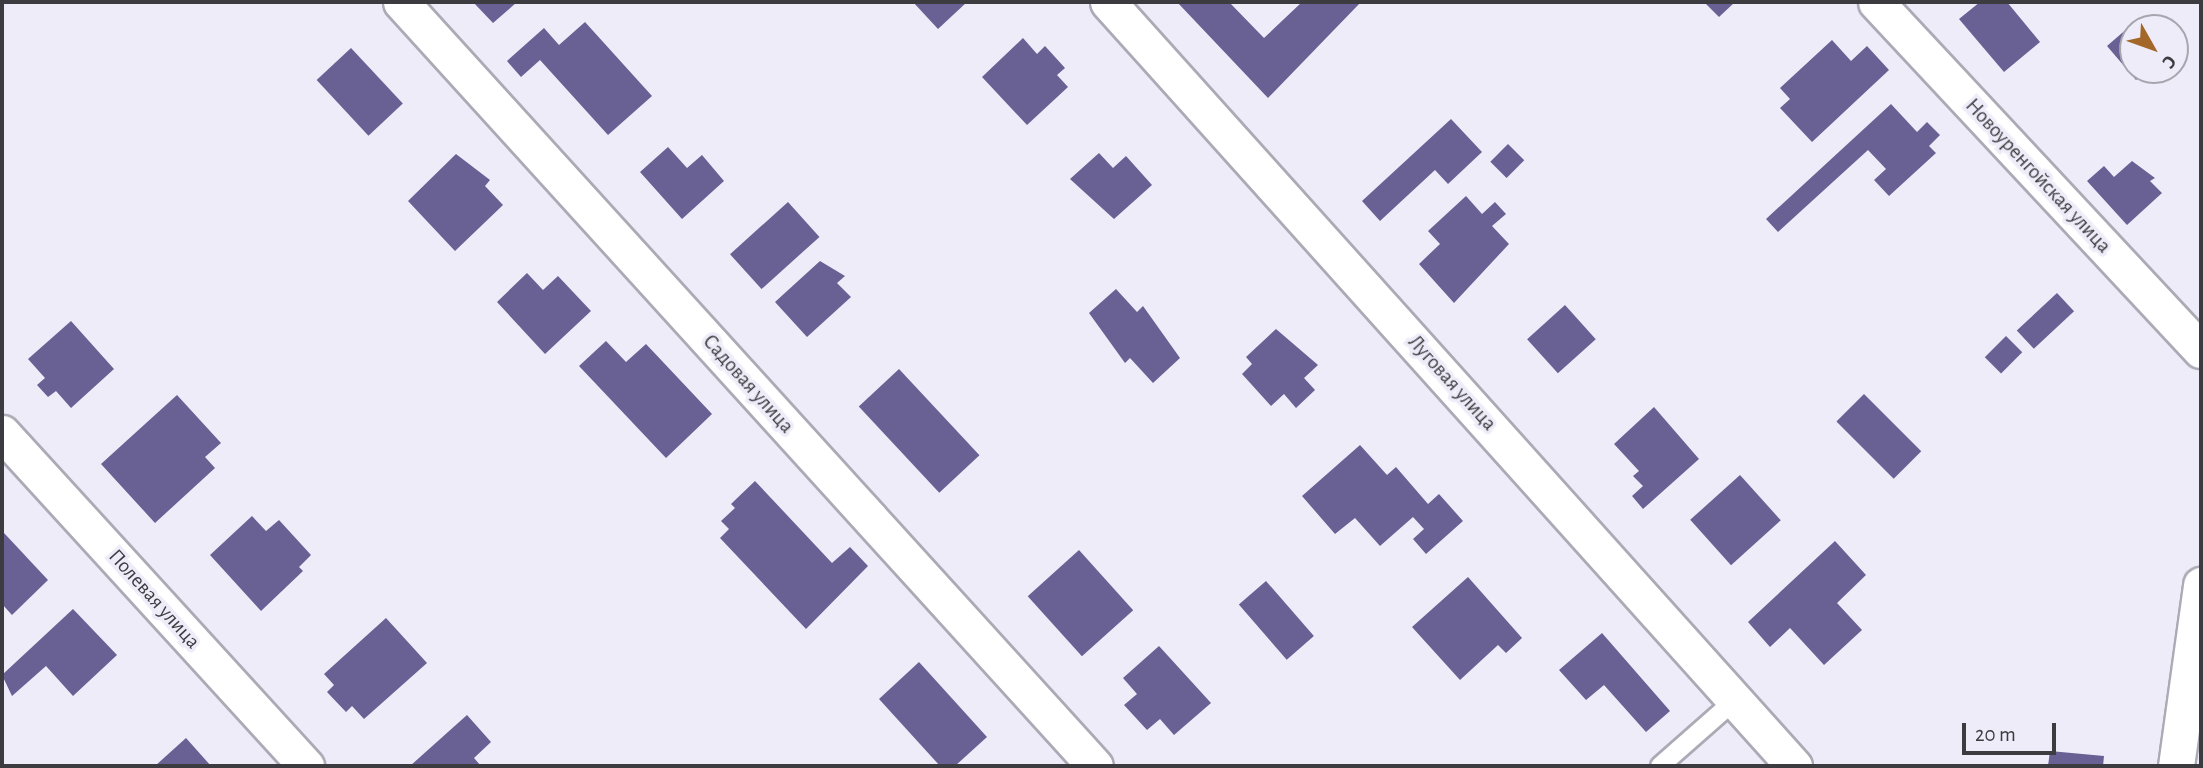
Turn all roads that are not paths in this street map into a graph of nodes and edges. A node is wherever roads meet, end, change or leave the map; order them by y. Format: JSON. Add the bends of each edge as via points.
{"nodes":[{"id":1,"x":401,"y":2,"type":"edge"},
{"id":2,"x":1108,"y":2,"type":"edge"},
{"id":3,"x":1876,"y":2,"type":"edge"},
{"id":4,"x":2201,"y":349,"type":"edge"},
{"id":5,"x":2,"y":433,"type":"edge"},
{"id":6,"x":2201,"y":585,"type":"edge"},
{"id":7,"x":1735,"y":700,"type":"junction"},
{"id":8,"x":306,"y":766,"type":"edge"},
{"id":9,"x":1095,"y":766,"type":"edge"},
{"id":10,"x":1660,"y":766,"type":"edge"},
{"id":11,"x":1794,"y":766,"type":"edge"},
{"id":12,"x":2176,"y":766,"type":"edge"}],
"edges":[{"from":1,"to":9,"type":"street","name":"Садовая улица"},
{"from":2,"to":7,"type":"street","name":"Луговая улица"},
{"from":3,"to":4,"type":"street","name":"Новоуренгойская улица"},
{"from":5,"to":8,"type":"street","name":"Полевая улица"},
{"from":6,"to":12,"type":"street"},
{"from":7,"to":10,"type":"lane"},
{"from":7,"to":11,"type":"street","name":"Луговая улица"}]}
